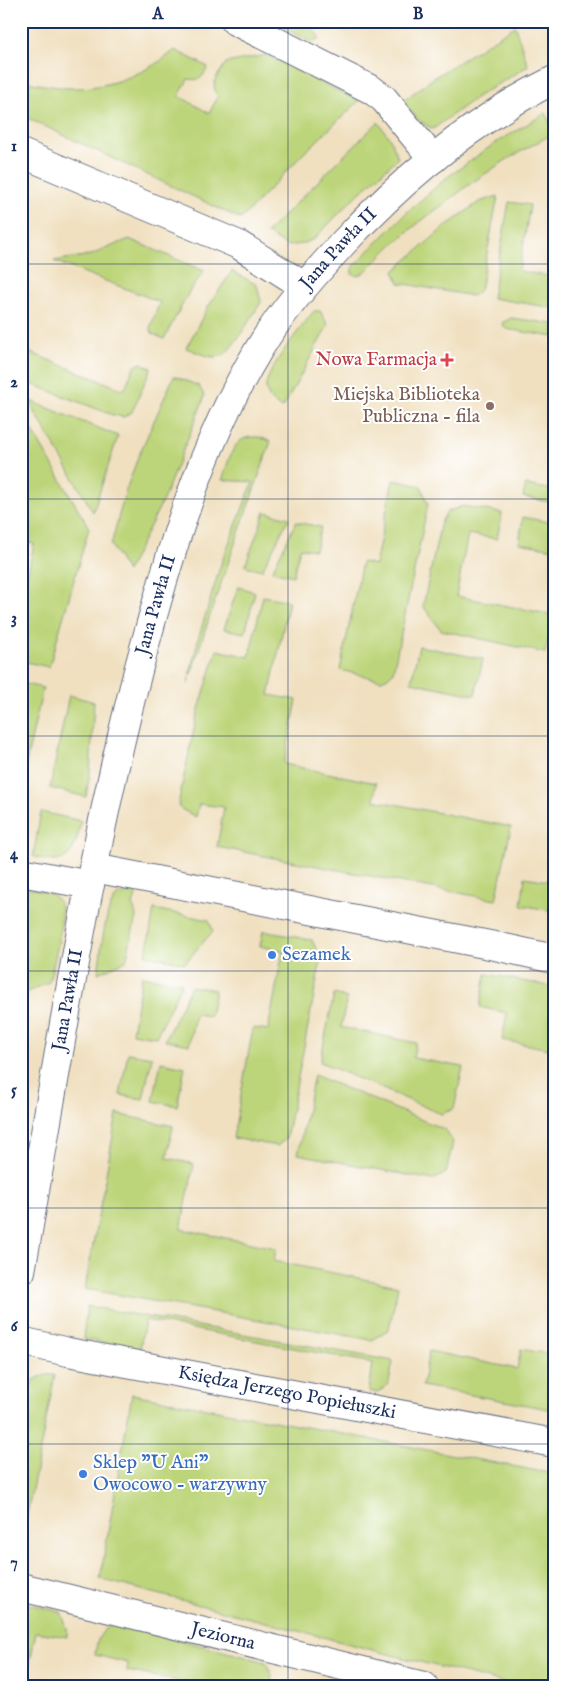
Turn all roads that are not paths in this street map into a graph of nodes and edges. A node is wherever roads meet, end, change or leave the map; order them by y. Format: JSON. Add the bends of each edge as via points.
{"nodes":[{"id":1,"x":235,"y":21,"type":"edge"},
{"id":2,"x":554,"y":80,"type":"edge"},
{"id":3,"x":21,"y":154,"type":"edge"},
{"id":4,"x":433,"y":159,"type":"junction"},
{"id":5,"x":304,"y":286,"type":"junction"},
{"id":6,"x":21,"y":872,"type":"edge"},
{"id":7,"x":92,"y":876,"type":"junction"},
{"id":8,"x":554,"y":959,"type":"edge"},
{"id":9,"x":21,"y":1271,"type":"edge"},
{"id":10,"x":21,"y":1341,"type":"edge"},
{"id":11,"x":554,"y":1443,"type":"edge"},
{"id":12,"x":21,"y":1587,"type":"edge"},
{"id":13,"x":424,"y":1686,"type":"edge"}],
"edges":[{"from":1,"to":4,"type":"street","via":[[372,90],[384,99]]},
{"from":2,"to":4,"type":"street","name":"Jana Pawła II","via":[[484,121]]},
{"from":3,"to":5,"type":"street","via":[[239,245]]},
{"from":4,"to":5,"type":"street","name":"Jana Pawła II","via":[[370,215]]},
{"from":5,"to":7,"type":"street","name":"Jana Pawła II","via":[[276,322],[239,386],[190,499],[134,685]]},
{"from":6,"to":7,"type":"street"},
{"from":7,"to":8,"type":"street","via":[[472,941]]},
{"from":7,"to":9,"type":"street","name":"Jana Pawła II"},
{"from":10,"to":11,"type":"street","name":"Księdza Jerzego Popiełuszki"},
{"from":12,"to":13,"type":"street","name":"Jeziorna"}]}
